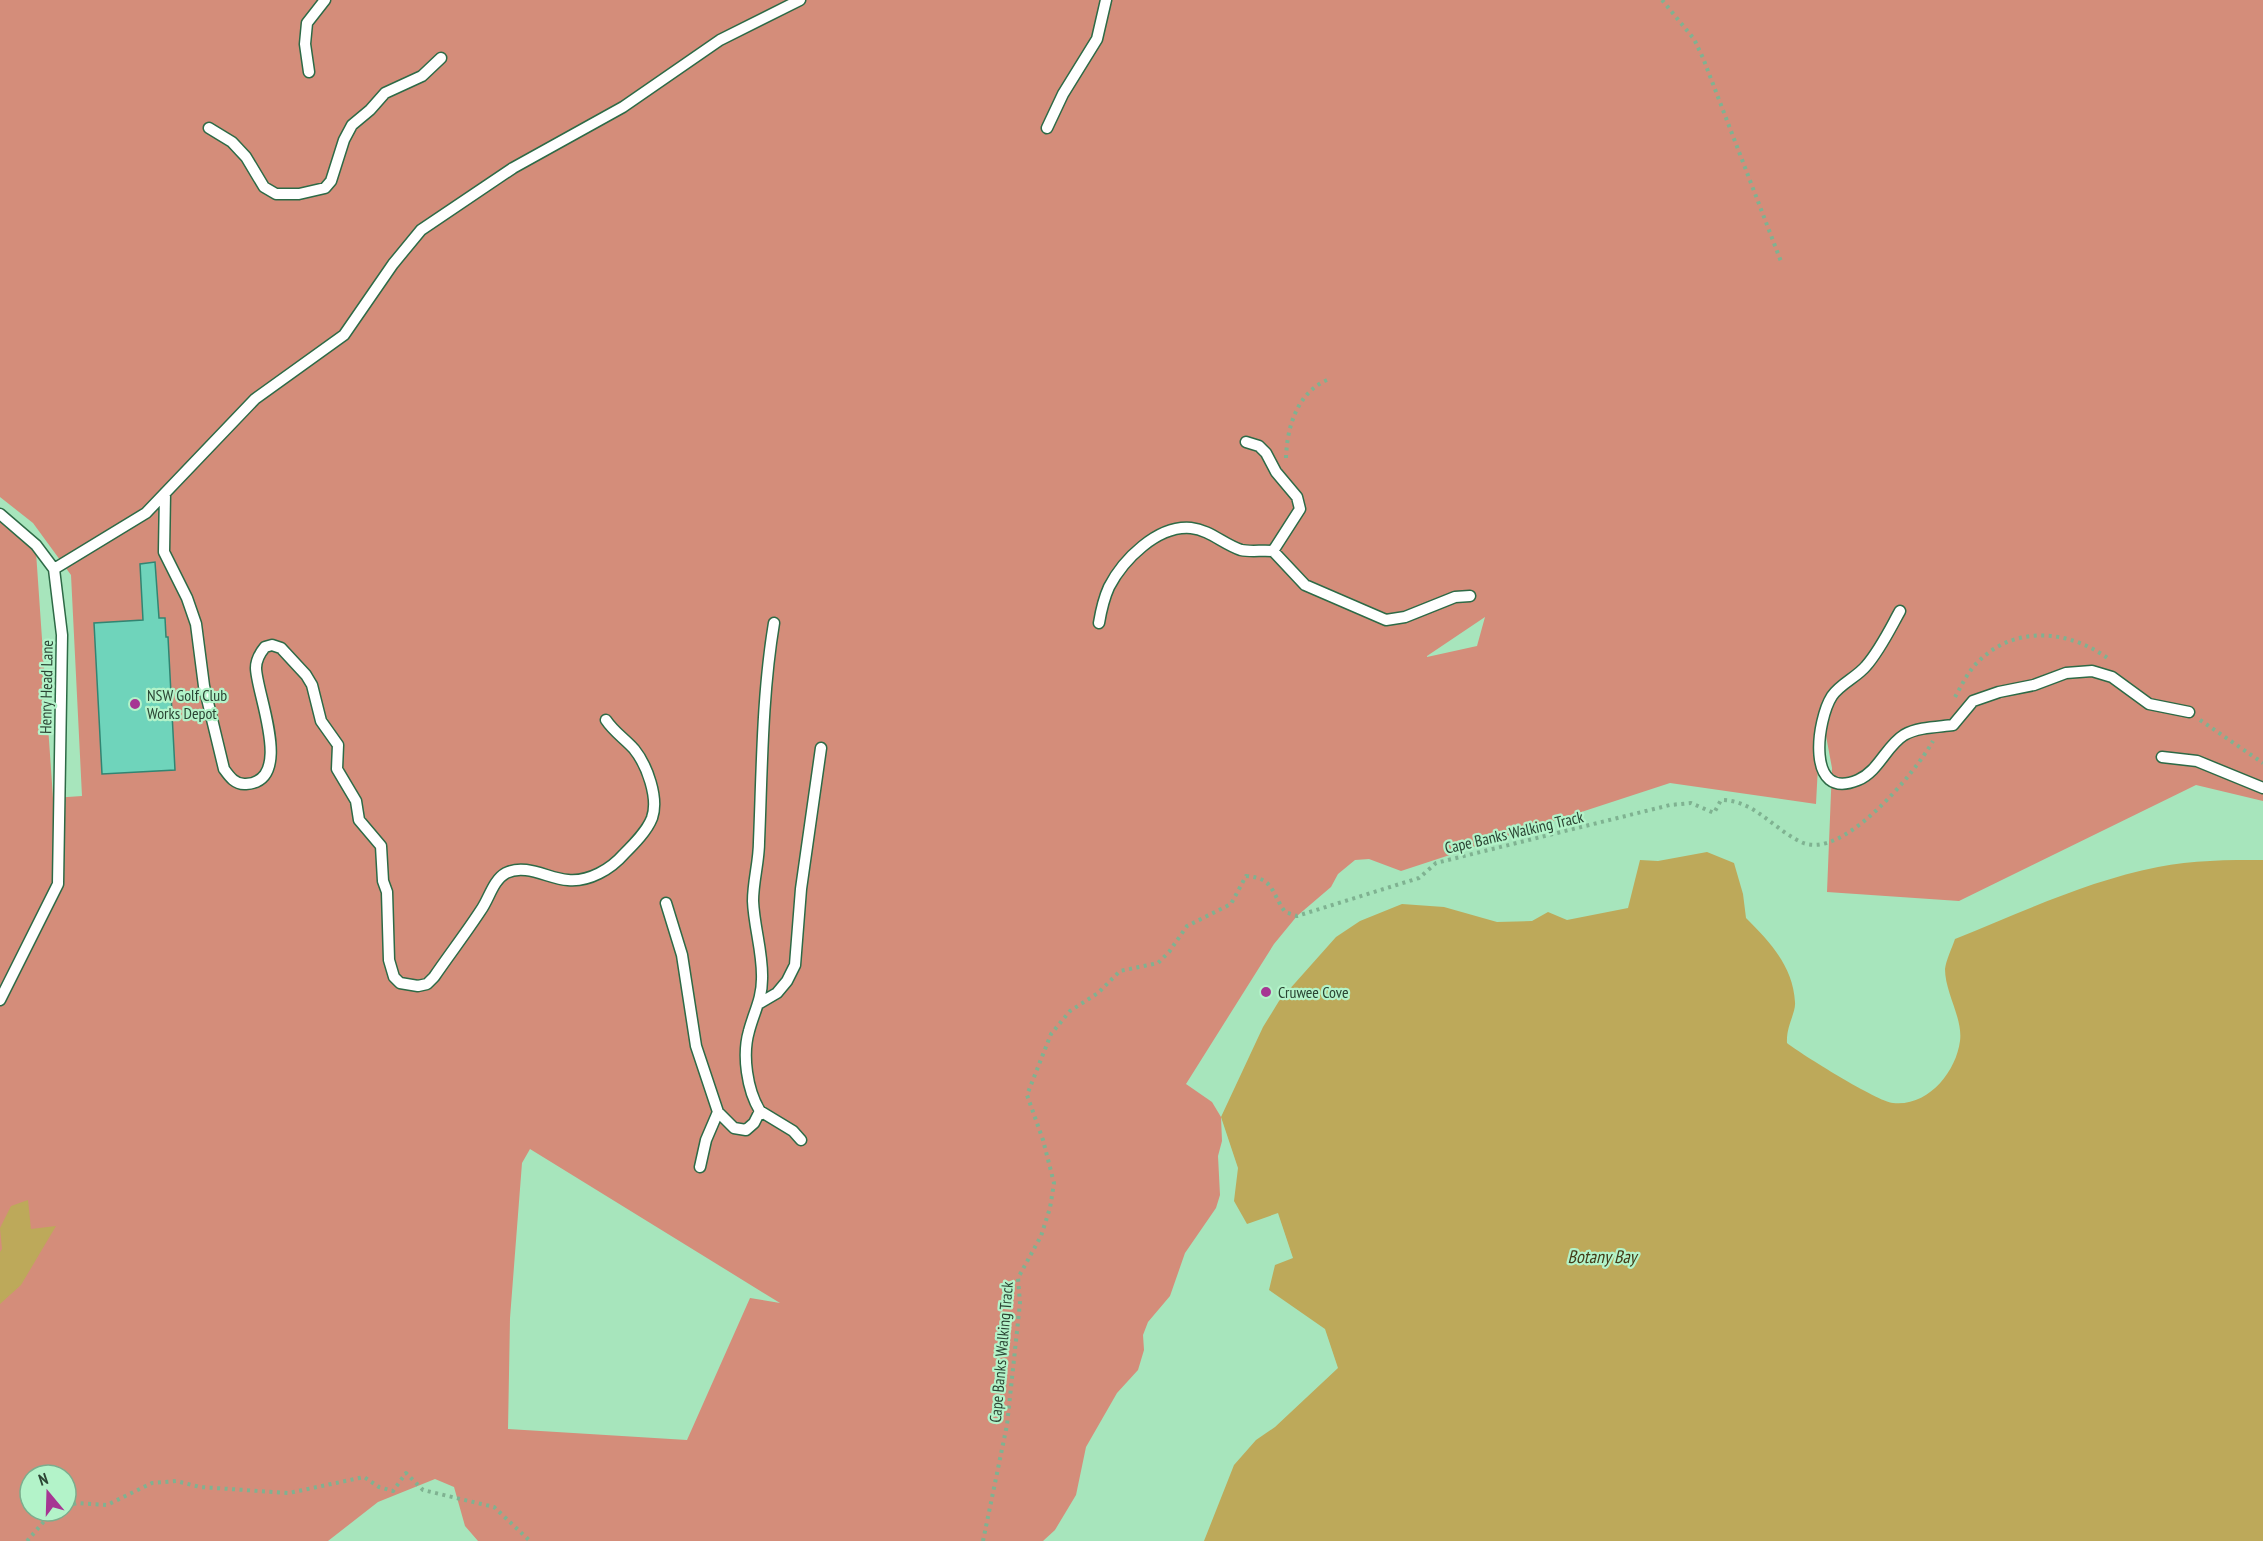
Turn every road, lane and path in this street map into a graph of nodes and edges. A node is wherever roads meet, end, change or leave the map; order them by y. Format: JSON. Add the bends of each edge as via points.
{"nodes":[{"id":1,"x":325,"y":0,"type":"edge"},
{"id":2,"x":800,"y":0,"type":"edge"},
{"id":3,"x":1106,"y":0,"type":"edge"},
{"id":4,"x":1662,"y":0,"type":"edge"},
{"id":5,"x":441,"y":58,"type":"dead end"},
{"id":6,"x":309,"y":72,"type":"dead end"},
{"id":7,"x":209,"y":128,"type":"dead end"},
{"id":8,"x":1047,"y":128,"type":"dead end"},
{"id":9,"x":1782,"y":264,"type":"dead end"},
{"id":10,"x":1328,"y":380,"type":"dead end"},
{"id":11,"x":1246,"y":442,"type":"dead end"},
{"id":12,"x":1282,"y":479,"type":"junction"},
{"id":13,"x":165,"y":493,"type":"junction"},
{"id":14,"x":0,"y":514,"type":"edge"},
{"id":15,"x":1273,"y":551,"type":"junction"},
{"id":16,"x":54,"y":569,"type":"junction"},
{"id":17,"x":1470,"y":596,"type":"dead end"},
{"id":18,"x":1900,"y":611,"type":"dead end"},
{"id":19,"x":1099,"y":622,"type":"dead end"},
{"id":20,"x":774,"y":623,"type":"dead end"},
{"id":21,"x":2112,"y":660,"type":"dead end"},
{"id":22,"x":1952,"y":702,"type":"dead end"},
{"id":23,"x":2189,"y":712,"type":"joint"},
{"id":24,"x":606,"y":720,"type":"dead end"},
{"id":25,"x":1940,"y":727,"type":"junction"},
{"id":26,"x":821,"y":748,"type":"dead end"},
{"id":27,"x":2162,"y":757,"type":"dead end"},
{"id":28,"x":2263,"y":763,"type":"edge"},
{"id":29,"x":2263,"y":788,"type":"edge"},
{"id":30,"x":666,"y":903,"type":"dead end"},
{"id":31,"x":0,"y":999,"type":"edge"},
{"id":32,"x":760,"y":1003,"type":"junction"},
{"id":33,"x":760,"y":1111,"type":"junction"},
{"id":34,"x":718,"y":1112,"type":"junction"},
{"id":35,"x":801,"y":1140,"type":"dead end"},
{"id":36,"x":700,"y":1167,"type":"dead end"},
{"id":37,"x":78,"y":1503,"type":"edge"},
{"id":38,"x":43,"y":1523,"type":"edge"},
{"id":39,"x":27,"y":1541,"type":"edge"},
{"id":40,"x":531,"y":1541,"type":"edge"},
{"id":41,"x":983,"y":1541,"type":"edge"}],
"edges":[{"from":1,"to":6,"type":"lane","via":[[309,18],[306,29]]},
{"from":2,"to":13,"type":"lane","via":[[720,40],[623,107],[513,168],[421,230],[344,334],[255,399]]},
{"from":3,"to":8,"type":"lane","via":[[1097,39]]},
{"from":4,"to":9,"type":"path","via":[[1694,39],[1703,58]]},
{"from":5,"to":7,"type":"lane","via":[[422,76],[385,93],[352,125],[332,181],[325,188],[276,194],[264,187],[232,142]]},
{"from":10,"to":12,"type":"path","via":[[1308,392],[1288,430]]},
{"from":11,"to":12,"type":"lane","via":[[1266,453]]},
{"from":12,"to":15,"type":"lane","via":[[1297,497],[1300,509]]},
{"from":13,"to":16,"type":"lane","via":[[146,513]]},
{"from":13,"to":24,"type":"lane","via":[[164,552],[188,598],[196,624],[204,686],[224,769],[231,779],[246,784],[255,782],[267,769],[269,730],[256,664],[265,647],[280,648],[312,685],[317,712],[338,746],[337,769],[356,801],[359,820],[381,846],[389,960],[400,983],[418,986],[434,977],[506,873],[527,871],[580,880],[618,861],[645,829],[654,807],[649,777],[634,749],[615,734]]},
{"from":14,"to":16,"type":"lane","name":"Henry Head Lane","via":[[36,545]]},
{"from":15,"to":17,"type":"lane","via":[[1305,585],[1386,620],[1415,614],[1455,597]]},
{"from":15,"to":19,"type":"lane","via":[[1242,550],[1205,531],[1168,531],[1156,537],[1120,572],[1109,588]]},
{"from":16,"to":31,"type":"lane","name":"Henry Head Lane","via":[[62,635],[58,884]]},
{"from":18,"to":25,"type":"lane","via":[[1868,665],[1833,693],[1828,702],[1821,770],[1828,780],[1839,783],[1858,780],[1903,736]]},
{"from":20,"to":32,"type":"lane","via":[[753,903],[762,977]]},
{"from":21,"to":22,"type":"path","via":[[2064,637],[2026,636],[1989,652],[1977,662]]},
{"from":23,"to":25,"type":"lane","via":[[2149,704],[2112,677],[2092,671],[2066,673],[1973,701],[1953,725]]},
{"from":23,"to":28,"type":"path"},
{"from":25,"to":41,"type":"path","name":"Cape Banks Walking Track","via":[[1923,758],[1879,808],[1825,845],[1803,844],[1737,800],[1721,800],[1714,813],[1691,803],[1670,804],[1436,863],[1419,878],[1297,916],[1286,912],[1270,884],[1260,877],[1246,876],[1231,904],[1187,926],[1158,963],[1120,971],[1098,993],[1070,1011],[1051,1034],[1027,1095],[1054,1183],[1041,1236],[1018,1278],[1020,1303],[1007,1425]]},
{"from":26,"to":32,"type":"lane","via":[[801,889],[795,965],[777,993]]},
{"from":27,"to":29,"type":"lane","via":[[2197,761]]},
{"from":30,"to":34,"type":"lane","via":[[682,956],[696,1046]]},
{"from":32,"to":33,"type":"lane","via":[[748,1033],[746,1069]]},
{"from":33,"to":34,"type":"lane","via":[[746,1130],[734,1128]]},
{"from":33,"to":35,"type":"lane"},
{"from":34,"to":36,"type":"lane"},
{"from":37,"to":40,"type":"path","via":[[107,1505],[152,1483],[176,1481],[200,1487],[289,1493],[364,1477],[393,1491],[406,1473],[423,1490],[494,1507]]},
{"from":38,"to":39,"type":"path"}]}
